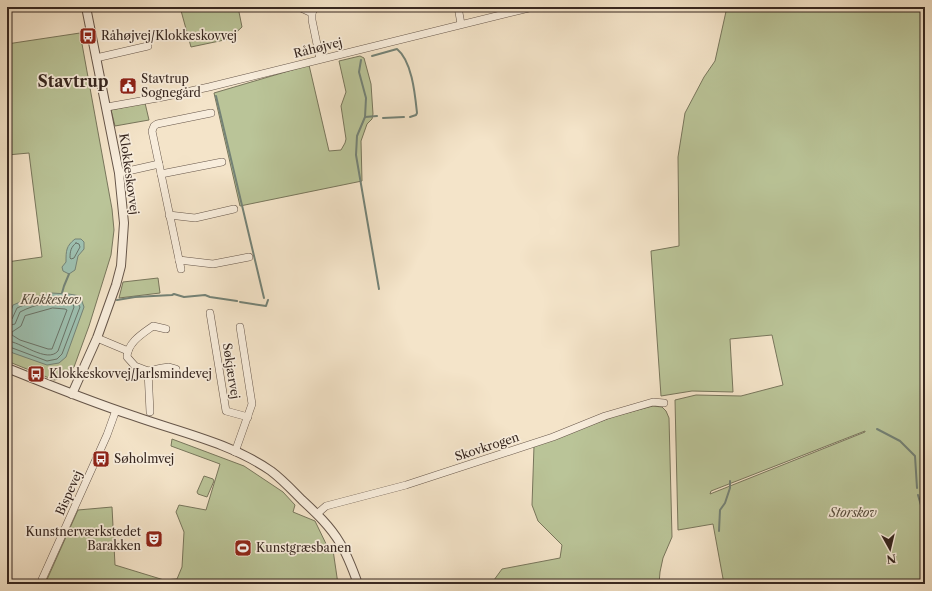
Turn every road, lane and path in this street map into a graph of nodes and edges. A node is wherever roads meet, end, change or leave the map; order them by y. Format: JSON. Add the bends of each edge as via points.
{"nodes":[{"id":1,"x":86,"y":7,"type":"edge"},
{"id":2,"x":299,"y":7,"type":"edge"},
{"id":3,"x":458,"y":7,"type":"edge"},
{"id":4,"x":533,"y":7,"type":"edge"},
{"id":5,"x":313,"y":10,"type":"edge"},
{"id":6,"x":461,"y":24,"type":"junction"},
{"id":7,"x":148,"y":46,"type":"dead end"},
{"id":8,"x":96,"y":58,"type":"junction"},
{"id":9,"x":320,"y":59,"type":"junction"},
{"id":10,"x":107,"y":107,"type":"junction"},
{"id":11,"x":211,"y":113,"type":"dead end"},
{"id":12,"x":222,"y":162,"type":"dead end"},
{"id":13,"x":159,"y":164,"type":"junction"},
{"id":14,"x":119,"y":173,"type":"junction"},
{"id":15,"x":161,"y":174,"type":"junction"},
{"id":16,"x":234,"y":209,"type":"dead end"},
{"id":17,"x":170,"y":215,"type":"junction"},
{"id":18,"x":249,"y":257,"type":"dead end"},
{"id":19,"x":179,"y":260,"type":"junction"},
{"id":20,"x":181,"y":269,"type":"dead end"},
{"id":21,"x":210,"y":313,"type":"dead end"},
{"id":22,"x":240,"y":327,"type":"dead end"},
{"id":23,"x":166,"y":329,"type":"dead end"},
{"id":24,"x":96,"y":338,"type":"junction"},
{"id":25,"x":128,"y":351,"type":"junction"},
{"id":26,"x":7,"y":368,"type":"edge"},
{"id":27,"x":176,"y":369,"type":"dead end"},
{"id":28,"x":148,"y":371,"type":"junction"},
{"id":29,"x":72,"y":394,"type":"junction"},
{"id":30,"x":664,"y":402,"type":"dead end"},
{"id":31,"x":116,"y":410,"type":"junction"},
{"id":32,"x":150,"y":412,"type":"dead end"},
{"id":33,"x":248,"y":417,"type":"junction"},
{"id":34,"x":235,"y":452,"type":"junction"},
{"id":35,"x":317,"y":514,"type":"junction"},
{"id":36,"x":40,"y":584,"type":"edge"},
{"id":37,"x":358,"y":584,"type":"edge"}],
"edges":[{"from":1,"to":8,"type":"street","name":"Klokkeskovvej"},
{"from":2,"to":5,"type":"street"},
{"from":3,"to":6,"type":"street"},
{"from":4,"to":6,"type":"street","name":"Råhøjvej"},
{"from":5,"to":9,"type":"street"},
{"from":6,"to":9,"type":"street","name":"Råhøjvej"},
{"from":7,"to":8,"type":"street"},
{"from":8,"to":10,"type":"street","name":"Klokkeskovvej"},
{"from":9,"to":10,"type":"street","name":"Råhøjvej","via":[[209,87]]},
{"from":10,"to":14,"type":"street","name":"Klokkeskovvej"},
{"from":11,"to":13,"type":"street","via":[[154,126],[152,131]]},
{"from":12,"to":15,"type":"street"},
{"from":13,"to":14,"type":"street"},
{"from":13,"to":15,"type":"street"},
{"from":14,"to":24,"type":"street","name":"Klokkeskovvej","via":[[124,223],[122,254],[116,285]]},
{"from":15,"to":17,"type":"street"},
{"from":16,"to":17,"type":"street","via":[[195,218]]},
{"from":17,"to":19,"type":"street"},
{"from":18,"to":19,"type":"street","via":[[213,264]]},
{"from":19,"to":20,"type":"street"},
{"from":21,"to":33,"type":"street","name":"Søkjærvej","via":[[226,411]]},
{"from":22,"to":33,"type":"street","name":"Søkjærvej","via":[[252,398]]},
{"from":23,"to":25,"type":"street","via":[[153,326],[137,338]]},
{"from":24,"to":25,"type":"street"},
{"from":24,"to":29,"type":"street","name":"Klokkeskovvej"},
{"from":25,"to":28,"type":"street","via":[[130,361]]},
{"from":26,"to":29,"type":"street"},
{"from":27,"to":28,"type":"street"},
{"from":28,"to":32,"type":"street"},
{"from":29,"to":31,"type":"street"},
{"from":30,"to":35,"type":"street","name":"Skovkrogen","via":[[653,402],[605,416],[553,437],[406,485],[326,506]]},
{"from":31,"to":34,"type":"street","via":[[208,440]]},
{"from":31,"to":36,"type":"street","name":"Bispevej"},
{"from":33,"to":34,"type":"street","name":"Søkjærvej"},
{"from":34,"to":35,"type":"street","via":[[271,471]]},
{"from":35,"to":37,"type":"street","via":[[340,542]]}]}
